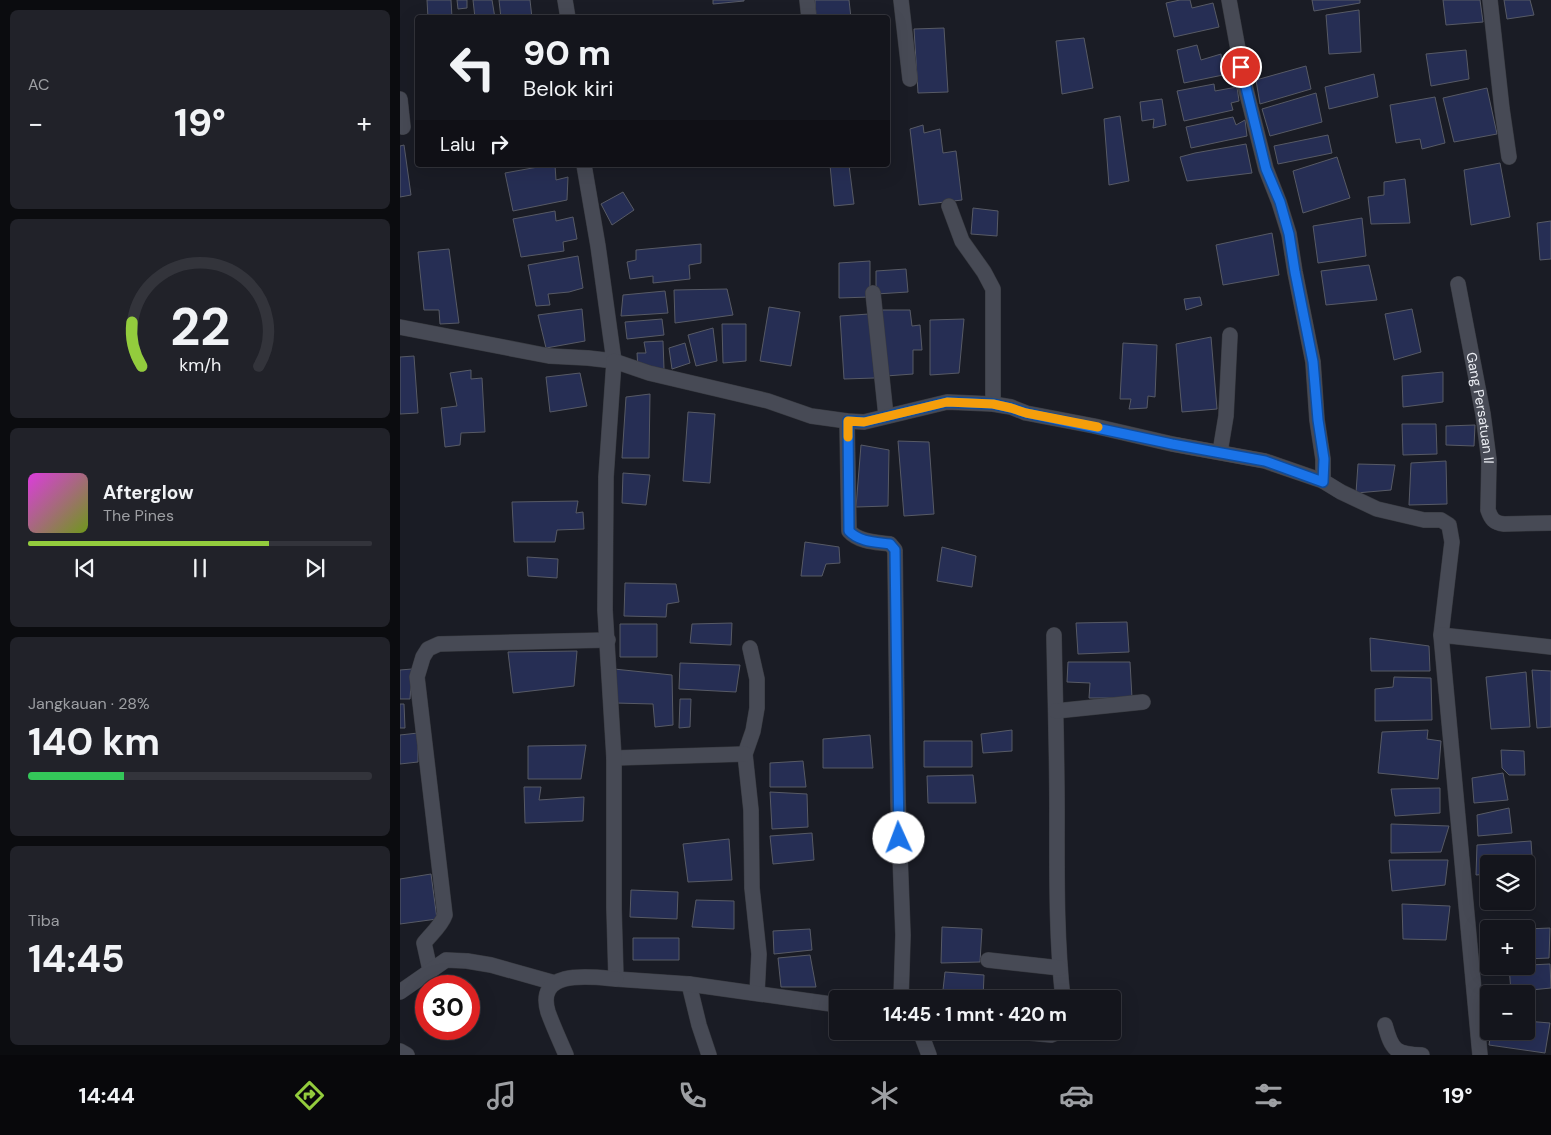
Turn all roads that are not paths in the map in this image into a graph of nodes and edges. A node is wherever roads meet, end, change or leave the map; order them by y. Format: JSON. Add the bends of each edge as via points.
{"nodes":[{"id":1,"x":565,"y":0,"type":"edge"},
{"id":2,"x":807,"y":0,"type":"edge"},
{"id":3,"x":901,"y":0,"type":"edge"},
{"id":4,"x":1229,"y":0,"type":"edge"},
{"id":5,"x":1490,"y":0,"type":"edge"},
{"id":6,"x":568,"y":15,"type":"edge"},
{"id":7,"x":809,"y":15,"type":"edge"},
{"id":8,"x":910,"y":79,"type":"dead end"},
{"id":9,"x":400,"y":99,"type":"edge"},
{"id":10,"x":403,"y":127,"type":"dead end"},
{"id":11,"x":1509,"y":157,"type":"dead end"},
{"id":12,"x":584,"y":167,"type":"edge"},
{"id":13,"x":949,"y":206,"type":"dead end"},
{"id":14,"x":1458,"y":284,"type":"dead end"},
{"id":15,"x":873,"y":292,"type":"dead end"},
{"id":16,"x":400,"y":327,"type":"edge"},
{"id":17,"x":1230,"y":334,"type":"dead end"},
{"id":18,"x":614,"y":362,"type":"junction"},
{"id":19,"x":993,"y":404,"type":"junction"},
{"id":20,"x":886,"y":416,"type":"junction"},
{"id":21,"x":848,"y":421,"type":"junction"},
{"id":22,"x":1220,"y":452,"type":"junction"},
{"id":23,"x":1323,"y":482,"type":"junction"},
{"id":24,"x":1551,"y":523,"type":"edge"},
{"id":25,"x":1054,"y":635,"type":"dead end"},
{"id":26,"x":1441,"y":635,"type":"junction"},
{"id":27,"x":608,"y":640,"type":"junction"},
{"id":28,"x":1551,"y":647,"type":"edge"},
{"id":29,"x":750,"y":648,"type":"dead end"},
{"id":30,"x":1143,"y":702,"type":"dead end"},
{"id":31,"x":1056,"y":711,"type":"junction"},
{"id":32,"x":745,"y":754,"type":"junction"},
{"id":33,"x":614,"y":758,"type":"junction"},
{"id":34,"x":988,"y":960,"type":"dead end"},
{"id":35,"x":1060,"y":968,"type":"junction"},
{"id":36,"x":430,"y":970,"type":"junction"},
{"id":37,"x":616,"y":979,"type":"junction"},
{"id":38,"x":555,"y":983,"type":"junction"},
{"id":39,"x":689,"y":984,"type":"junction"},
{"id":40,"x":901,"y":990,"type":"edge"},
{"id":41,"x":1062,"y":990,"type":"edge"},
{"id":42,"x":400,"y":992,"type":"edge"},
{"id":43,"x":757,"y":993,"type":"junction"},
{"id":44,"x":829,"y":1004,"type":"edge"},
{"id":45,"x":1385,"y":1025,"type":"dead end"},
{"id":46,"x":923,"y":1040,"type":"edge"},
{"id":47,"x":400,"y":1051,"type":"edge"},
{"id":48,"x":407,"y":1055,"type":"edge"},
{"id":49,"x":566,"y":1055,"type":"edge"},
{"id":50,"x":709,"y":1055,"type":"edge"},
{"id":51,"x":929,"y":1055,"type":"edge"},
{"id":52,"x":1422,"y":1055,"type":"edge"},
{"id":53,"x":1480,"y":1055,"type":"edge"}],
"edges":[{"from":1,"to":6,"type":"street"},
{"from":2,"to":7,"type":"street"},
{"from":3,"to":8,"type":"street"},
{"from":4,"to":23,"type":"street","via":[[1266,169],[1289,234],[1313,362],[1324,459]]},
{"from":5,"to":11,"type":"street"},
{"from":9,"to":10,"type":"street"},
{"from":12,"to":18,"type":"street"},
{"from":13,"to":19,"type":"street","via":[[962,241],[993,289]]},
{"from":14,"to":24,"type":"street","name":"Gang Persatuan II","via":[[1490,460],[1488,510],[1497,524]]},
{"from":15,"to":20,"type":"street"},
{"from":16,"to":18,"type":"street","via":[[549,356]]},
{"from":17,"to":22,"type":"street","via":[[1226,416]]},
{"from":18,"to":21,"type":"street","via":[[811,416]]},
{"from":18,"to":27,"type":"street","via":[[606,477],[605,610]]},
{"from":19,"to":20,"type":"street","via":[[947,402]]},
{"from":19,"to":22,"type":"street"},
{"from":20,"to":21,"type":"street","via":[[864,422]]},
{"from":21,"to":40,"type":"street","via":[[849,531],[861,539],[890,544],[895,550],[898,801],[904,935]]},
{"from":22,"to":23,"type":"street","via":[[1265,461]]},
{"from":23,"to":26,"type":"street","via":[[1377,509],[1424,520],[1441,520],[1449,525],[1452,542]]},
{"from":25,"to":31,"type":"street"},
{"from":26,"to":28,"type":"street"},
{"from":26,"to":53,"type":"street"},
{"from":27,"to":33,"type":"street"},
{"from":27,"to":36,"type":"street","via":[[439,644],[428,649],[423,656],[418,677],[446,915],[424,943]]},
{"from":29,"to":32,"type":"street","via":[[757,679],[757,708]]},
{"from":30,"to":31,"type":"street"},
{"from":31,"to":35,"type":"street","via":[[1056,880]]},
{"from":32,"to":33,"type":"street"},
{"from":32,"to":43,"type":"street","via":[[759,954]]},
{"from":33,"to":37,"type":"street"},
{"from":34,"to":35,"type":"street"},
{"from":35,"to":41,"type":"street"},
{"from":36,"to":38,"type":"street","via":[[446,960],[467,961],[510,969]]},
{"from":36,"to":42,"type":"street"},
{"from":37,"to":38,"type":"street","via":[[580,976]]},
{"from":37,"to":39,"type":"street"},
{"from":38,"to":49,"type":"street","via":[[546,999]]},
{"from":39,"to":43,"type":"street"},
{"from":39,"to":50,"type":"street"},
{"from":43,"to":44,"type":"street"},
{"from":45,"to":52,"type":"street","via":[[1389,1041],[1396,1050]]},
{"from":46,"to":51,"type":"street"},
{"from":47,"to":48,"type":"street"}]}
